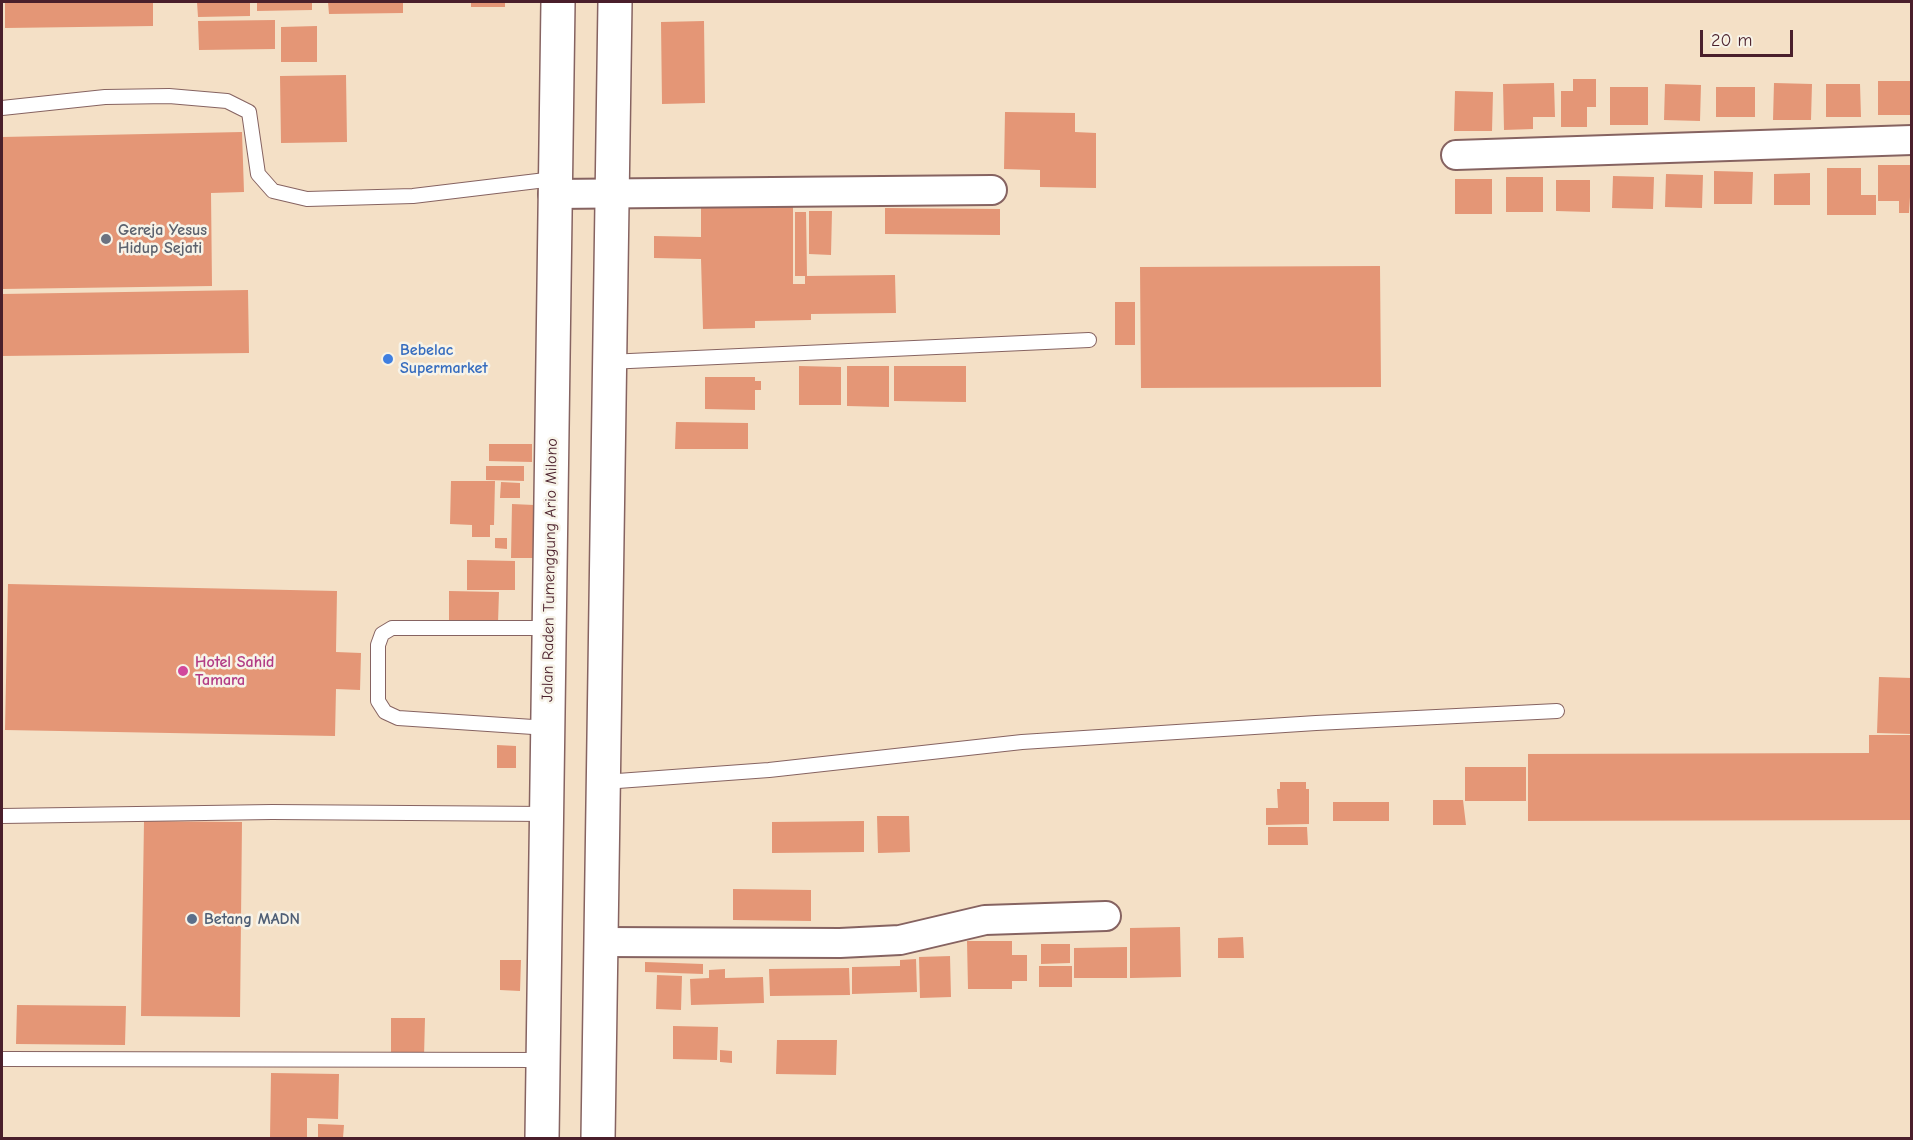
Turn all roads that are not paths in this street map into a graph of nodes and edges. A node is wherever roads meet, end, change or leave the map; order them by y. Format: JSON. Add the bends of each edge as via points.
{"nodes":[{"id":1,"x":558,"y":2,"type":"edge"},
{"id":2,"x":615,"y":2,"type":"edge"},
{"id":3,"x":2,"y":108,"type":"edge"},
{"id":4,"x":1911,"y":140,"type":"edge"},
{"id":5,"x":1456,"y":155,"type":"dead end"},
{"id":6,"x":554,"y":186,"type":"junction"},
{"id":7,"x":992,"y":190,"type":"dead end"},
{"id":8,"x":610,"y":195,"type":"junction"},
{"id":9,"x":1089,"y":340,"type":"dead end"},
{"id":10,"x":608,"y":362,"type":"junction"},
{"id":11,"x":550,"y":628,"type":"junction"},
{"id":12,"x":1557,"y":711,"type":"dead end"},
{"id":13,"x":548,"y":728,"type":"junction"},
{"id":14,"x":604,"y":782,"type":"junction"},
{"id":15,"x":547,"y":814,"type":"junction"},
{"id":16,"x":2,"y":816,"type":"edge"},
{"id":17,"x":1106,"y":916,"type":"dead end"},
{"id":18,"x":602,"y":942,"type":"junction"},
{"id":19,"x":2,"y":1059,"type":"edge"},
{"id":20,"x":542,"y":1060,"type":"junction"},
{"id":21,"x":542,"y":1138,"type":"edge"},
{"id":22,"x":598,"y":1138,"type":"edge"}],
"edges":[{"from":1,"to":6,"type":"highway","name":"Jalan Raden Tumenggung Ario Milono"},
{"from":2,"to":8,"type":"highway"},
{"from":3,"to":6,"type":"lane","via":[[105,97],[169,96],[226,101],[249,112],[258,174],[273,191],[308,200]]},
{"from":4,"to":5,"type":"street"},
{"from":6,"to":8,"type":"street"},
{"from":6,"to":11,"type":"highway","name":"Jalan Raden Tumenggung Ario Milono"},
{"from":7,"to":8,"type":"street"},
{"from":8,"to":10,"type":"highway"},
{"from":9,"to":10,"type":"lane"},
{"from":10,"to":14,"type":"highway"},
{"from":11,"to":13,"type":"highway","name":"Jalan Raden Tumenggung Ario Milono"},
{"from":11,"to":13,"type":"lane","via":[[392,628],[382,634],[378,645],[378,701],[385,712],[398,718]]},
{"from":12,"to":14,"type":"lane","via":[[1034,741],[769,770]]},
{"from":13,"to":15,"type":"highway","name":"Jalan Raden Tumenggung Ario Milono"},
{"from":14,"to":18,"type":"highway"},
{"from":15,"to":16,"type":"lane","via":[[272,812]]},
{"from":15,"to":20,"type":"highway","name":"Jalan Raden Tumenggung Ario Milono"},
{"from":17,"to":18,"type":"street","via":[[985,920],[900,940]]},
{"from":18,"to":22,"type":"highway"},
{"from":19,"to":20,"type":"lane"},
{"from":20,"to":21,"type":"highway","name":"Jalan Raden Tumenggung Ario Milono"}]}
